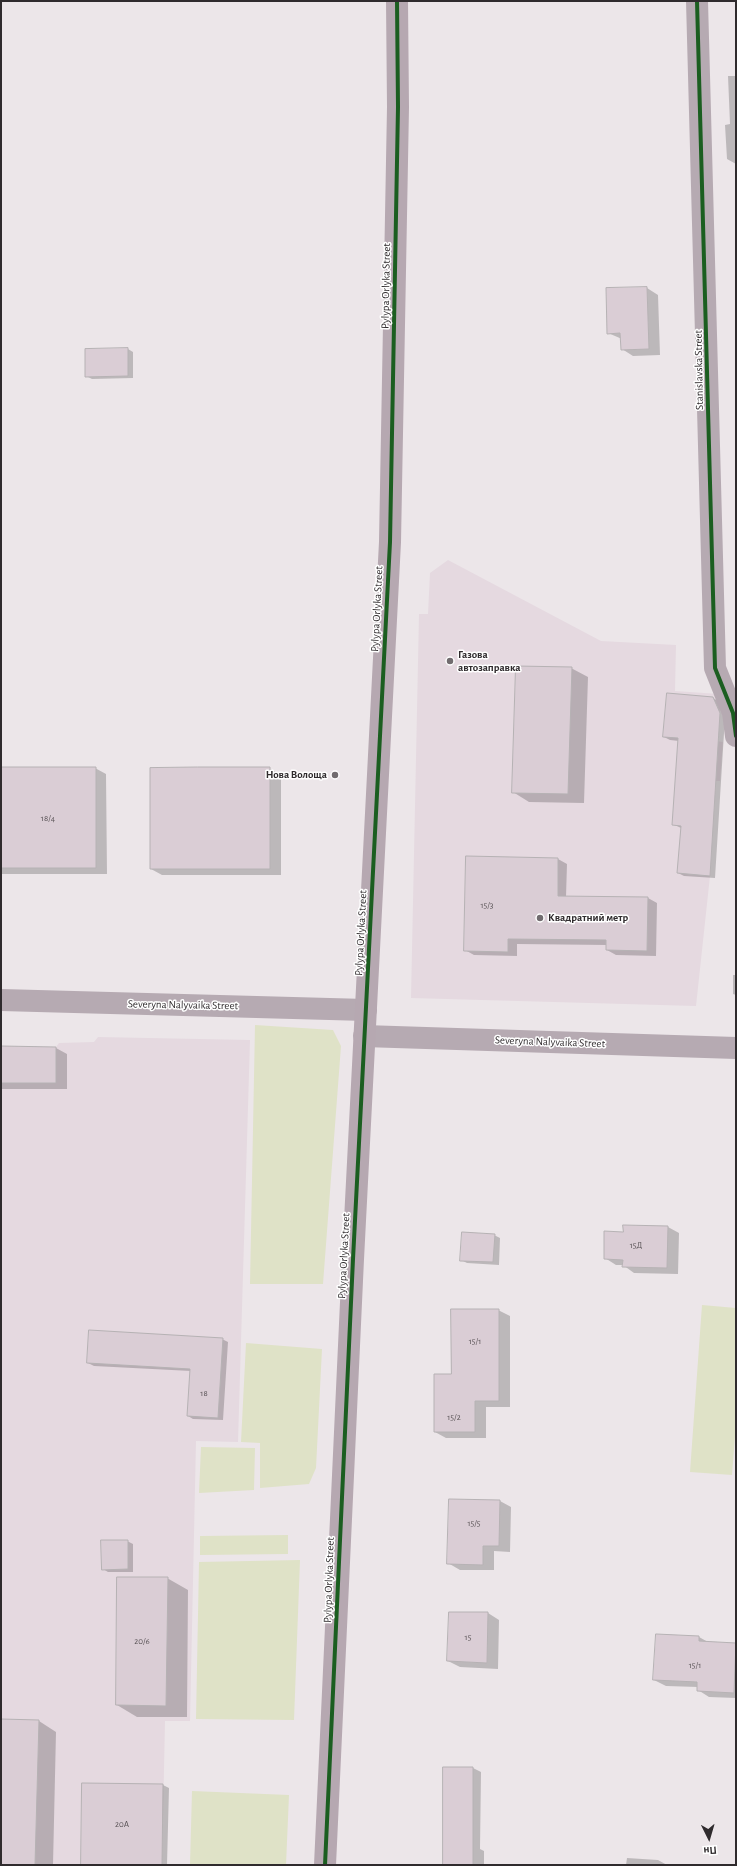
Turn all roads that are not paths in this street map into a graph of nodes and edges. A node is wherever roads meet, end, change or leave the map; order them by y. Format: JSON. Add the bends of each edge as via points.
{"nodes":[{"id":1,"x":397,"y":1,"type":"edge"},
{"id":2,"x":697,"y":1,"type":"edge"},
{"id":3,"x":736,"y":736,"type":"edge"},
{"id":4,"x":1,"y":1000,"type":"edge"},
{"id":5,"x":366,"y":1010,"type":"junction"},
{"id":6,"x":364,"y":1036,"type":"junction"},
{"id":7,"x":736,"y":1048,"type":"edge"},
{"id":8,"x":325,"y":1865,"type":"edge"}],
"edges":[{"from":1,"to":5,"type":"main road","name":"Pylypa Orlyka Street","via":[[398,115],[390,542]]},
{"from":2,"to":3,"type":"street","name":"Stanislavska Street","via":[[715,668],[733,713]]},
{"from":4,"to":5,"type":"street","name":"Severyna Nalyvaika Street"},
{"from":5,"to":6,"type":"main road","name":"Pylypa Orlyka Street"},
{"from":6,"to":7,"type":"street","name":"Severyna Nalyvaika Street"},
{"from":6,"to":8,"type":"main road","name":"Pylypa Orlyka Street"}]}
